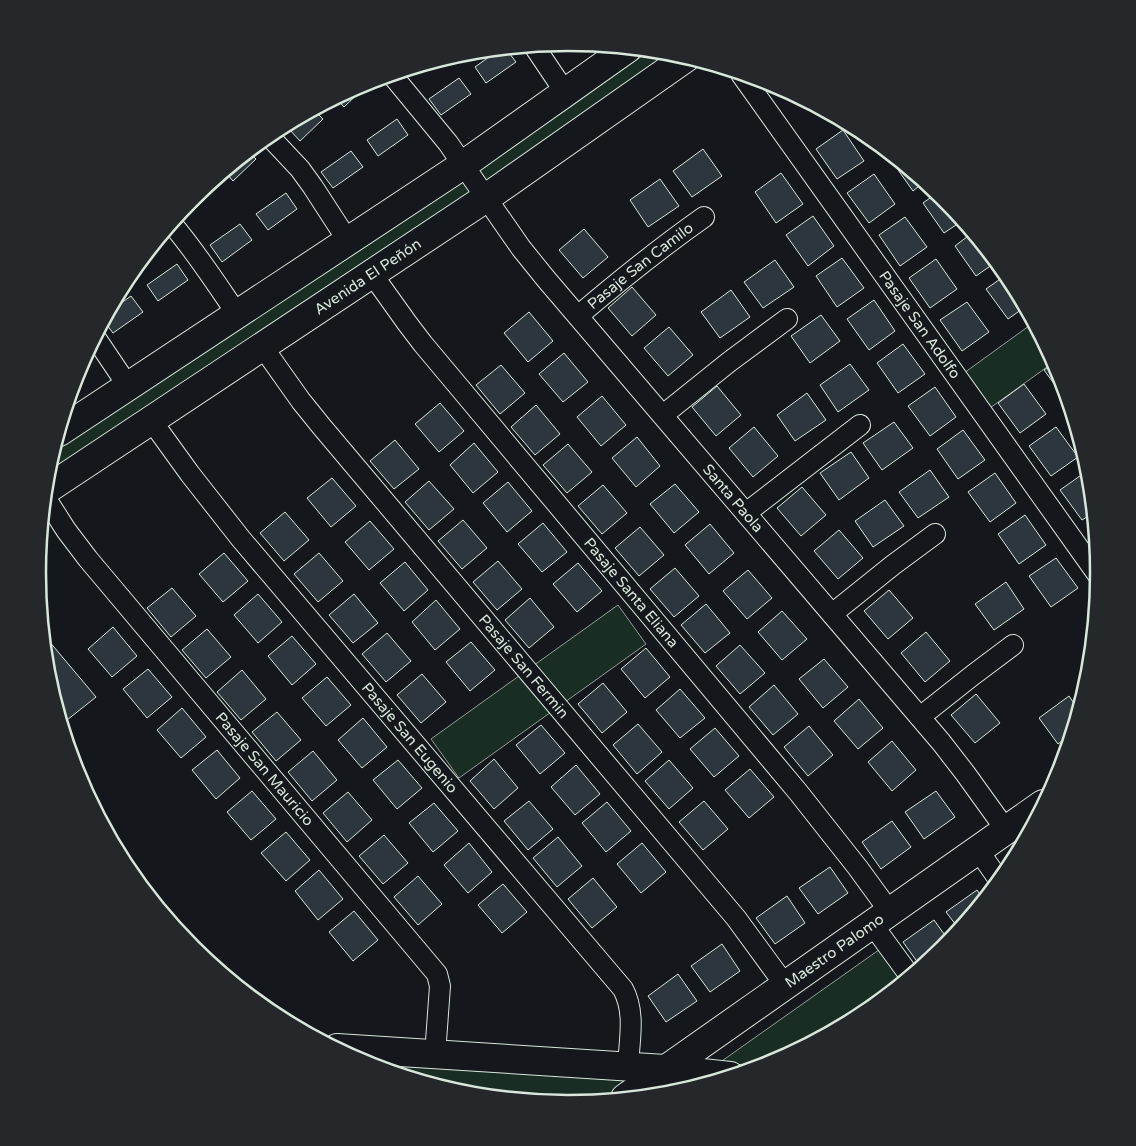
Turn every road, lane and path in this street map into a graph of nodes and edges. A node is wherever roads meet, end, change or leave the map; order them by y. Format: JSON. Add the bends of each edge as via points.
{"nodes":[{"id":1,"x":538,"y":52,"type":"edge"},
{"id":2,"x":619,"y":54,"type":"edge"},
{"id":3,"x":678,"y":63,"type":"edge"},
{"id":4,"x":396,"y":80,"type":"edge"},
{"id":5,"x":748,"y":83,"type":"edge"},
{"id":6,"x":566,"y":92,"type":"junction"},
{"id":7,"x":274,"y":142,"type":"edge"},
{"id":8,"x":464,"y":164,"type":"junction"},
{"id":9,"x":486,"y":198,"type":"junction"},
{"id":10,"x":704,"y":217,"type":"dead end"},
{"id":11,"x":176,"y":229,"type":"edge"},
{"id":12,"x":348,"y":241,"type":"junction"},
{"id":13,"x":372,"y":274,"type":"junction"},
{"id":14,"x":237,"y":314,"type":"junction"},
{"id":15,"x":578,"y":316,"type":"junction"},
{"id":16,"x":787,"y":319,"type":"dead end"},
{"id":17,"x":100,"y":343,"type":"edge"},
{"id":18,"x":262,"y":346,"type":"junction"},
{"id":19,"x":128,"y":386,"type":"junction"},
{"id":20,"x":663,"y":415,"type":"junction"},
{"id":21,"x":151,"y":420,"type":"junction"},
{"id":22,"x":860,"y":425,"type":"dead end"},
{"id":23,"x":68,"y":426,"type":"edge"},
{"id":24,"x":54,"y":485,"type":"edge"},
{"id":25,"x":51,"y":507,"type":"edge"},
{"id":26,"x":746,"y":513,"type":"junction"},
{"id":27,"x":935,"y":534,"type":"dead end"},
{"id":28,"x":1090,"y":563,"type":"edge"},
{"id":29,"x":832,"y":614,"type":"junction"},
{"id":30,"x":1013,"y":645,"type":"dead end"},
{"id":31,"x":920,"y":717,"type":"junction"},
{"id":32,"x":1032,"y":812,"type":"edge"},
{"id":33,"x":1006,"y":830,"type":"junction"},
{"id":34,"x":978,"y":850,"type":"junction"},
{"id":35,"x":994,"y":874,"type":"edge"},
{"id":36,"x":881,"y":918,"type":"junction"},
{"id":37,"x":907,"y":969,"type":"edge"},
{"id":38,"x":785,"y":985,"type":"junction"},
{"id":39,"x":355,"y":1049,"type":"edge"},
{"id":40,"x":435,"y":1055,"type":"junction"},
{"id":41,"x":628,"y":1067,"type":"junction"},
{"id":42,"x":665,"y":1070,"type":"junction"},
{"id":43,"x":712,"y":1074,"type":"edge"},
{"id":44,"x":637,"y":1090,"type":"edge"}],
"edges":[{"from":1,"to":6,"type":"street"},
{"from":2,"to":6,"type":"main road"},
{"from":3,"to":9,"type":"main road","name":"Avenida El Peñón"},
{"from":4,"to":8,"type":"street","name":"Santa Paola"},
{"from":5,"to":28,"type":"street","name":"Pasaje San Adolfo"},
{"from":6,"to":8,"type":"main road"},
{"from":7,"to":12,"type":"street","via":[[300,169]]},
{"from":8,"to":9,"type":"street","name":"Santa Paola"},
{"from":8,"to":12,"type":"main road"},
{"from":9,"to":13,"type":"main road","name":"Avenida El Peñón"},
{"from":9,"to":15,"type":"street","name":"Santa Paola"},
{"from":10,"to":15,"type":"street","name":"Pasaje San Camilo","via":[[670,240]]},
{"from":11,"to":14,"type":"street"},
{"from":12,"to":14,"type":"main road"},
{"from":13,"to":18,"type":"main road","name":"Avenida El Peñón"},
{"from":13,"to":36,"type":"street","name":"Pasaje Santa Eliana","via":[[423,344],[853,861]]},
{"from":14,"to":19,"type":"main road"},
{"from":15,"to":20,"type":"street","name":"Santa Paola"},
{"from":16,"to":20,"type":"street"},
{"from":17,"to":19,"type":"street"},
{"from":18,"to":21,"type":"main road","name":"Avenida El Peñón"},
{"from":18,"to":38,"type":"street","name":"Pasaje San Fermin","via":[[322,427],[736,918]]},
{"from":19,"to":23,"type":"main road"},
{"from":20,"to":26,"type":"street","name":"Santa Paola"},
{"from":21,"to":24,"type":"main road","name":"Avenida El Peñón"},
{"from":21,"to":41,"type":"street","name":"Pasaje San Eugenio","via":[[241,539],[623,989],[628,997],[631,1017]]},
{"from":22,"to":26,"type":"street"},
{"from":25,"to":40,"type":"street","name":"Pasaje San Mauricio","via":[[88,559],[437,974],[440,992]]},
{"from":26,"to":29,"type":"street","name":"Santa Paola"},
{"from":27,"to":29,"type":"street"},
{"from":29,"to":31,"type":"street","name":"Santa Paola"},
{"from":30,"to":31,"type":"street"},
{"from":31,"to":33,"type":"street","name":"Santa Paola"},
{"from":32,"to":33,"type":"main road","name":"Maestro Palomo"},
{"from":33,"to":34,"type":"main road","name":"Maestro Palomo"},
{"from":34,"to":35,"type":"street"},
{"from":34,"to":36,"type":"main road","name":"Maestro Palomo"},
{"from":36,"to":37,"type":"street","name":"Pasaje Santa Eliana"},
{"from":36,"to":38,"type":"main road","name":"Maestro Palomo"},
{"from":38,"to":42,"type":"main road","name":"Maestro Palomo"},
{"from":39,"to":40,"type":"main road"},
{"from":40,"to":41,"type":"main road"},
{"from":41,"to":42,"type":"main road"},
{"from":42,"to":43,"type":"main road"},
{"from":42,"to":44,"type":"main road","name":"Maestro Palomo"}]}
